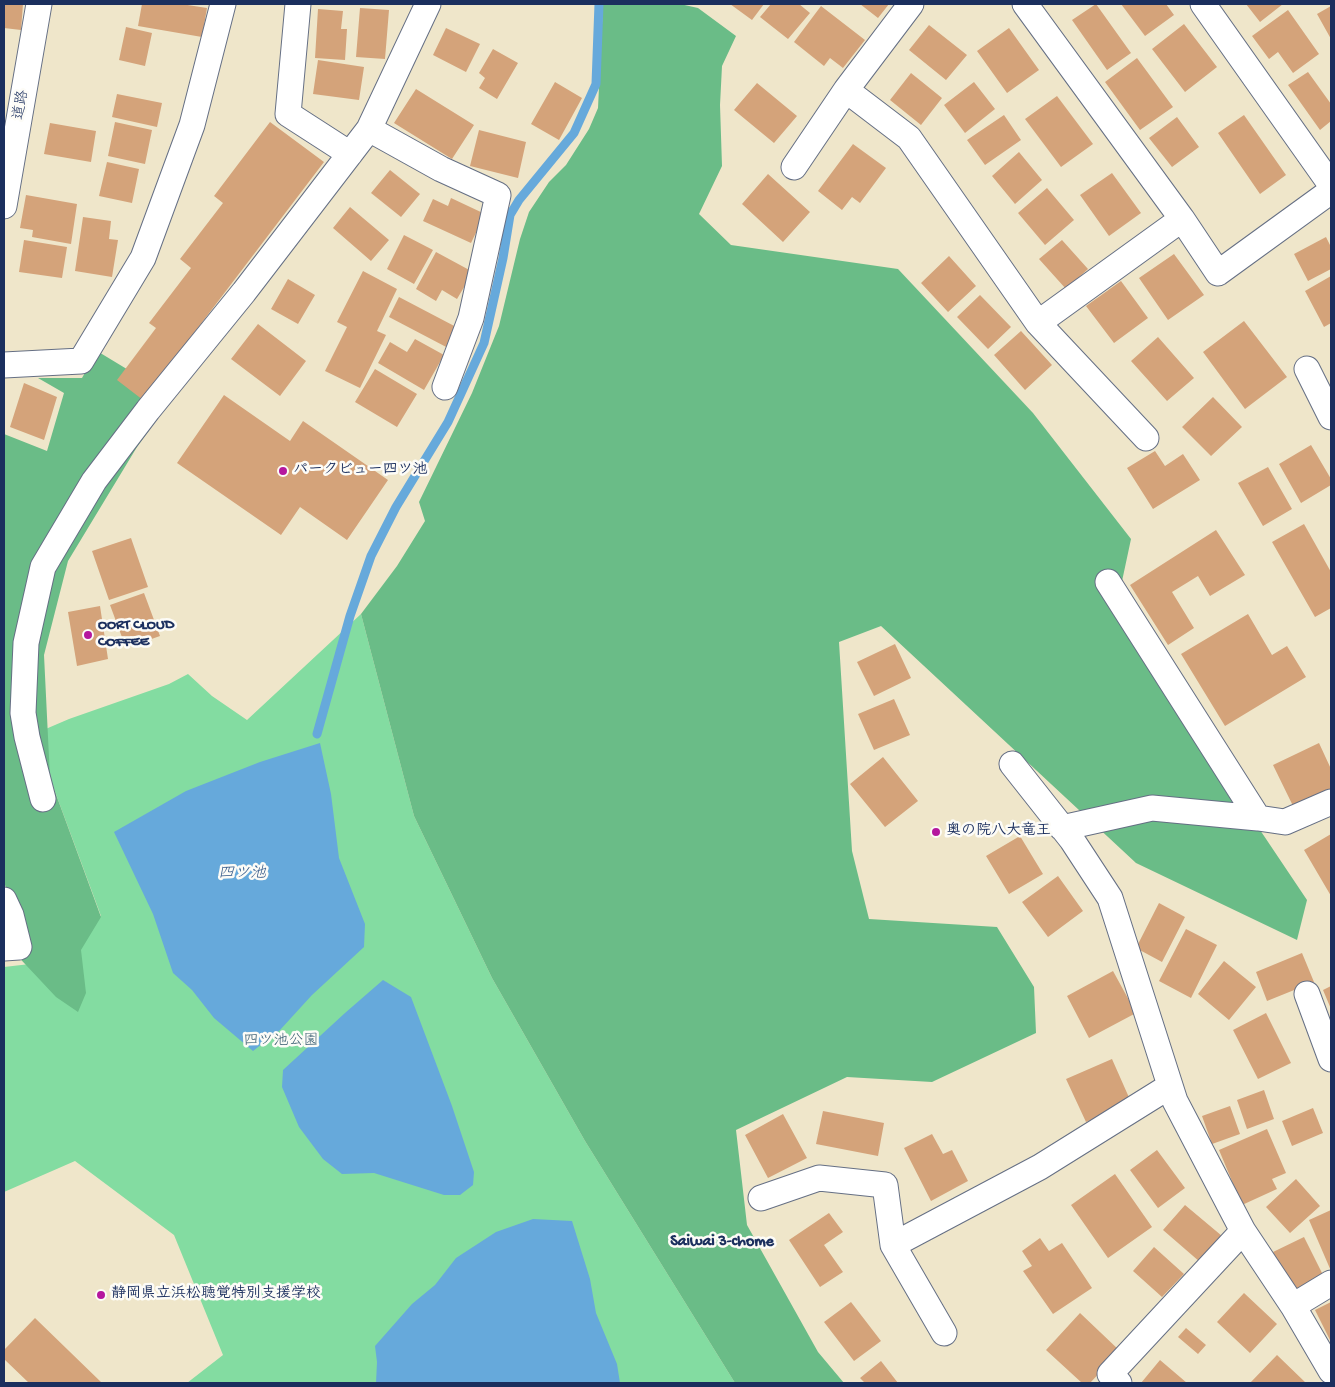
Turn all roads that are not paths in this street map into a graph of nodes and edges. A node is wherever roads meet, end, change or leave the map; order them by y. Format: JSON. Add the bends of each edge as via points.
{"nodes":[{"id":1,"x":39,"y":4,"type":"edge"},
{"id":2,"x":223,"y":4,"type":"edge"},
{"id":3,"x":298,"y":4,"type":"edge"},
{"id":4,"x":428,"y":4,"type":"edge"},
{"id":5,"x":911,"y":4,"type":"edge"},
{"id":6,"x":1024,"y":4,"type":"edge"},
{"id":7,"x":1202,"y":4,"type":"edge"},
{"id":8,"x":846,"y":90,"type":"junction"},
{"id":9,"x":369,"y":129,"type":"junction"},
{"id":10,"x":350,"y":154,"type":"junction"},
{"id":11,"x":794,"y":167,"type":"dead end"},
{"id":12,"x":1331,"y":185,"type":"edge"},
{"id":13,"x":1331,"y":191,"type":"edge"},
{"id":14,"x":4,"y":206,"type":"edge"},
{"id":15,"x":1182,"y":220,"type":"junction"},
{"id":16,"x":1038,"y":324,"type":"junction"},
{"id":17,"x":4,"y":365,"type":"edge"},
{"id":18,"x":1307,"y":369,"type":"dead end"},
{"id":19,"x":445,"y":387,"type":"dead end"},
{"id":20,"x":1331,"y":417,"type":"edge"},
{"id":21,"x":1146,"y":438,"type":"dead end"},
{"id":22,"x":1108,"y":582,"type":"dead end"},
{"id":23,"x":1012,"y":764,"type":"dead end"},
{"id":24,"x":43,"y":799,"type":"dead end"},
{"id":25,"x":1331,"y":802,"type":"edge"},
{"id":26,"x":1258,"y":818,"type":"junction"},
{"id":27,"x":1062,"y":828,"type":"junction"},
{"id":28,"x":4,"y":900,"type":"edge"},
{"id":29,"x":4,"y":948,"type":"edge"},
{"id":30,"x":1307,"y":994,"type":"dead end"},
{"id":31,"x":1331,"y":1059,"type":"edge"},
{"id":32,"x":1170,"y":1086,"type":"junction"},
{"id":33,"x":761,"y":1198,"type":"dead end"},
{"id":34,"x":1243,"y":1231,"type":"junction"},
{"id":35,"x":893,"y":1245,"type":"junction"},
{"id":36,"x":1331,"y":1283,"type":"edge"},
{"id":37,"x":1293,"y":1306,"type":"junction"},
{"id":38,"x":944,"y":1333,"type":"dead end"},
{"id":39,"x":1331,"y":1371,"type":"edge"},
{"id":40,"x":1110,"y":1380,"type":"edge"}],
"edges":[{"from":1,"to":14,"type":"street","name":"道路"},
{"from":2,"to":17,"type":"street","via":[[192,126],[143,258],[81,361]]},
{"from":3,"to":10,"type":"street","via":[[288,114]]},
{"from":4,"to":9,"type":"street"},
{"from":5,"to":8,"type":"street"},
{"from":6,"to":15,"type":"street"},
{"from":7,"to":12,"type":"street"},
{"from":8,"to":11,"type":"street"},
{"from":8,"to":16,"type":"street","via":[[909,138]]},
{"from":9,"to":10,"type":"street"},
{"from":9,"to":19,"type":"street","via":[[441,169],[498,195],[471,318]]},
{"from":10,"to":24,"type":"street","via":[[94,481],[43,567],[26,643],[23,714]]},
{"from":13,"to":15,"type":"street","via":[[1218,273]]},
{"from":15,"to":16,"type":"street"},
{"from":16,"to":21,"type":"street"},
{"from":18,"to":20,"type":"street"},
{"from":22,"to":26,"type":"street"},
{"from":23,"to":27,"type":"street"},
{"from":25,"to":26,"type":"street","via":[[1285,822]]},
{"from":26,"to":27,"type":"street","via":[[1152,808]]},
{"from":27,"to":32,"type":"street","via":[[1110,898]]},
{"from":28,"to":29,"type":"street","via":[[19,946]]},
{"from":30,"to":31,"type":"street"},
{"from":32,"to":34,"type":"street"},
{"from":32,"to":35,"type":"street","via":[[1040,1167]]},
{"from":33,"to":35,"type":"street","via":[[818,1178],[885,1184]]},
{"from":34,"to":37,"type":"street"},
{"from":34,"to":40,"type":"street"},
{"from":35,"to":38,"type":"street"},
{"from":36,"to":37,"type":"street"},
{"from":37,"to":39,"type":"street"}]}
